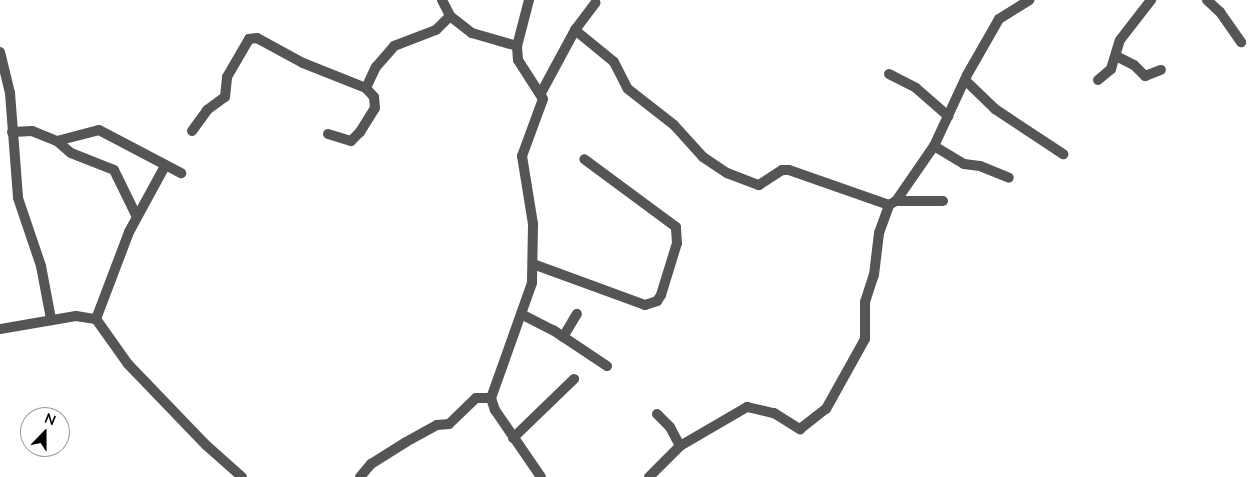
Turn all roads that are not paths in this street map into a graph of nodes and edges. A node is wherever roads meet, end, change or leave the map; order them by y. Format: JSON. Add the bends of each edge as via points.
{"nodes":[{"id":1,"x":442,"y":0,"type":"edge"},
{"id":2,"x":529,"y":0,"type":"edge"},
{"id":3,"x":1030,"y":0,"type":"edge"},
{"id":4,"x":1151,"y":0,"type":"edge"},
{"id":5,"x":1207,"y":0,"type":"edge"},
{"id":6,"x":595,"y":3,"type":"dead end"},
{"id":7,"x":450,"y":16,"type":"junction"},
{"id":8,"x":575,"y":30,"type":"junction"},
{"id":9,"x":1240,"y":42,"type":"dead end"},
{"id":10,"x":517,"y":46,"type":"junction"},
{"id":11,"x":0,"y":52,"type":"edge"},
{"id":12,"x":1116,"y":56,"type":"junction"},
{"id":13,"x":1161,"y":70,"type":"dead end"},
{"id":14,"x":889,"y":74,"type":"dead end"},
{"id":15,"x":965,"y":80,"type":"junction"},
{"id":16,"x":1098,"y":80,"type":"dead end"},
{"id":17,"x":366,"y":88,"type":"junction"},
{"id":18,"x":541,"y":92,"type":"junction"},
{"id":19,"x":948,"y":116,"type":"junction"},
{"id":20,"x":192,"y":131,"type":"dead end"},
{"id":21,"x":12,"y":132,"type":"junction"},
{"id":22,"x":328,"y":134,"type":"dead end"},
{"id":23,"x":57,"y":141,"type":"junction"},
{"id":24,"x":934,"y":146,"type":"junction"},
{"id":25,"x":1063,"y":154,"type":"dead end"},
{"id":26,"x":584,"y":159,"type":"dead end"},
{"id":27,"x":165,"y":166,"type":"junction"},
{"id":28,"x":181,"y":173,"type":"dead end"},
{"id":29,"x":1009,"y":178,"type":"dead end"},
{"id":30,"x":943,"y":201,"type":"dead end"},
{"id":31,"x":892,"y":203,"type":"junction"},
{"id":32,"x":137,"y":217,"type":"junction"},
{"id":33,"x":533,"y":264,"type":"junction"},
{"id":34,"x":577,"y":314,"type":"dead end"},
{"id":35,"x":523,"y":315,"type":"junction"},
{"id":36,"x":51,"y":319,"type":"junction"},
{"id":37,"x":96,"y":319,"type":"junction"},
{"id":38,"x":0,"y":329,"type":"edge"},
{"id":39,"x":563,"y":337,"type":"junction"},
{"id":40,"x":607,"y":366,"type":"dead end"},
{"id":41,"x":574,"y":379,"type":"dead end"},
{"id":42,"x":491,"y":398,"type":"junction"},
{"id":43,"x":657,"y":414,"type":"dead end"},
{"id":44,"x":513,"y":438,"type":"junction"},
{"id":45,"x":680,"y":446,"type":"junction"},
{"id":46,"x":242,"y":477,"type":"edge"},
{"id":47,"x":360,"y":477,"type":"edge"},
{"id":48,"x":539,"y":477,"type":"edge"},
{"id":49,"x":649,"y":477,"type":"edge"}],
"edges":[{"from":1,"to":7,"type":"street"},
{"from":2,"to":10,"type":"street"},
{"from":3,"to":15,"type":"street","via":[[999,19]]},
{"from":4,"to":12,"type":"street","via":[[1120,40]]},
{"from":5,"to":9,"type":"street","via":[[1220,12]]},
{"from":6,"to":8,"type":"street"},
{"from":7,"to":10,"type":"street","via":[[472,33]]},
{"from":7,"to":17,"type":"street","via":[[436,30],[394,46],[376,67]]},
{"from":8,"to":18,"type":"street"},
{"from":8,"to":31,"type":"street","via":[[614,62],[628,89],[674,125],[703,157],[727,173],[759,185],[782,170],[789,170]]},
{"from":10,"to":18,"type":"street","via":[[520,66]]},
{"from":11,"to":21,"type":"street","via":[[10,94]]},
{"from":12,"to":13,"type":"street","via":[[1146,76]]},
{"from":12,"to":16,"type":"street","via":[[1110,69]]},
{"from":14,"to":19,"type":"street","via":[[916,88]]},
{"from":15,"to":19,"type":"street"},
{"from":15,"to":25,"type":"street","via":[[995,109]]},
{"from":17,"to":20,"type":"street","via":[[303,63],[258,38],[249,39],[227,77],[225,97],[208,110]]},
{"from":17,"to":22,"type":"street","via":[[374,97],[375,108],[360,132],[351,141]]},
{"from":18,"to":33,"type":"street","via":[[542,107],[522,156],[533,224]]},
{"from":19,"to":24,"type":"street"},
{"from":21,"to":23,"type":"street","via":[[32,131]]},
{"from":21,"to":36,"type":"street","via":[[18,198],[41,266]]},
{"from":23,"to":27,"type":"street","via":[[98,130]]},
{"from":23,"to":32,"type":"street","via":[[71,153],[114,170]]},
{"from":24,"to":29,"type":"street","via":[[964,164],[980,166]]},
{"from":24,"to":31,"type":"street"},
{"from":26,"to":33,"type":"street","via":[[676,227],[677,242],[657,301],[645,305]]},
{"from":27,"to":28,"type":"street"},
{"from":27,"to":32,"type":"street"},
{"from":30,"to":31,"type":"street"},
{"from":31,"to":45,"type":"street","via":[[879,233],[874,275],[865,302],[865,339],[826,409],[800,429],[774,413],[747,407]]},
{"from":32,"to":37,"type":"street"},
{"from":33,"to":35,"type":"street","via":[[531,292]]},
{"from":34,"to":39,"type":"street"},
{"from":35,"to":39,"type":"street"},
{"from":35,"to":42,"type":"street"},
{"from":36,"to":37,"type":"street","via":[[76,316]]},
{"from":36,"to":38,"type":"street"},
{"from":37,"to":46,"type":"street","via":[[128,364],[206,445]]},
{"from":39,"to":40,"type":"street"},
{"from":41,"to":44,"type":"street"},
{"from":42,"to":44,"type":"street","via":[[494,410]]},
{"from":42,"to":47,"type":"street","via":[[476,398],[449,424],[437,425],[406,442],[371,464]]},
{"from":43,"to":45,"type":"street","via":[[670,427]]},
{"from":44,"to":48,"type":"street"},
{"from":45,"to":49,"type":"street"}]}
